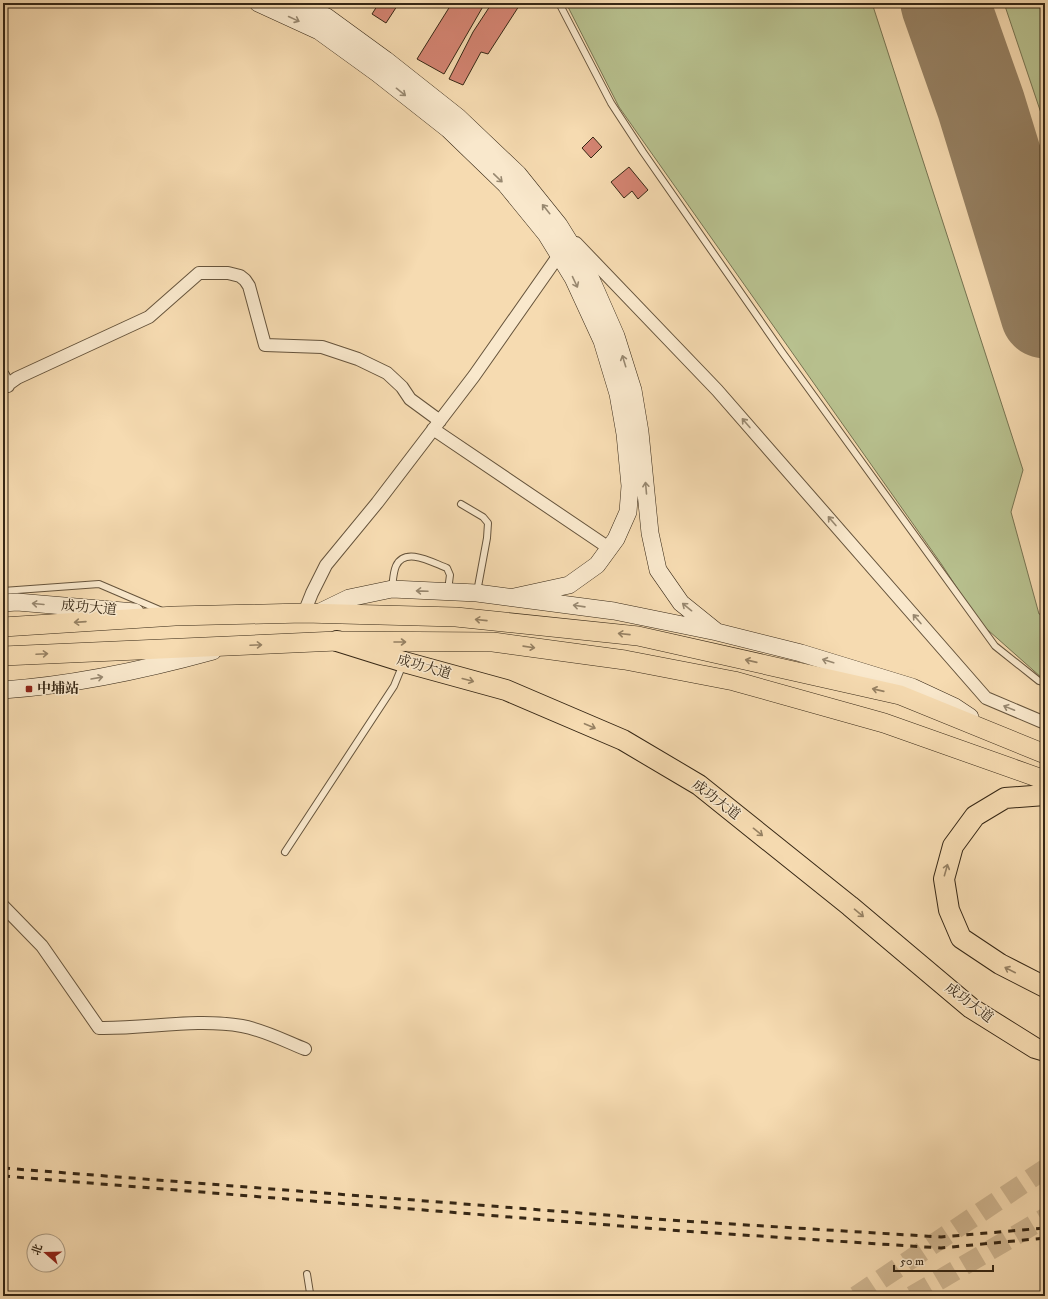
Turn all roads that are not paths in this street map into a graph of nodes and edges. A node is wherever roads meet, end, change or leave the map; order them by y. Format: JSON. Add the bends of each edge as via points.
{"nodes":[{"id":1,"x":258,"y":3,"type":"edge"},
{"id":2,"x":296,"y":3,"type":"edge"},
{"id":3,"x":559,"y":3,"type":"edge"},
{"id":4,"x":559,"y":225,"type":"junction"},
{"id":5,"x":559,"y":255,"type":"junction"},
{"id":6,"x":3,"y":375,"type":"edge"},
{"id":7,"x":5,"y":387,"type":"edge"},
{"id":8,"x":436,"y":425,"type":"junction"},
{"id":9,"x":461,"y":504,"type":"dead end"},
{"id":10,"x":610,"y":548,"type":"junction"},
{"id":11,"x":392,"y":589,"type":"junction"},
{"id":12,"x":3,"y":591,"type":"edge"},
{"id":13,"x":447,"y":592,"type":"junction"},
{"id":14,"x":477,"y":594,"type":"junction"},
{"id":15,"x":514,"y":597,"type":"junction"},
{"id":16,"x":3,"y":603,"type":"edge"},
{"id":17,"x":311,"y":613,"type":"junction"},
{"id":18,"x":175,"y":616,"type":"junction"},
{"id":19,"x":3,"y":627,"type":"edge"},
{"id":20,"x":717,"y":632,"type":"junction"},
{"id":21,"x":337,"y":641,"type":"junction"},
{"id":22,"x":233,"y":646,"type":"junction"},
{"id":23,"x":3,"y":656,"type":"edge"},
{"id":24,"x":404,"y":662,"type":"junction"},
{"id":25,"x":1045,"y":683,"type":"edge"},
{"id":26,"x":3,"y":690,"type":"edge"},
{"id":27,"x":1045,"y":723,"type":"edge"},
{"id":28,"x":1004,"y":739,"type":"junction"},
{"id":29,"x":1045,"y":747,"type":"edge"},
{"id":30,"x":1045,"y":754,"type":"edge"},
{"id":31,"x":1045,"y":780,"type":"edge"},
{"id":32,"x":1045,"y":795,"type":"edge"},
{"id":33,"x":285,"y":852,"type":"dead end"},
{"id":34,"x":3,"y":906,"type":"edge"},
{"id":35,"x":1045,"y":987,"type":"edge"},
{"id":36,"x":305,"y":1049,"type":"dead end"},
{"id":37,"x":1045,"y":1051,"type":"edge"},
{"id":38,"x":307,"y":1274,"type":"dead end"},
{"id":39,"x":309,"y":1296,"type":"edge"}],
"edges":[{"from":1,"to":5,"type":"main road","one_way":true,"via":[[319,31],[377,72],[448,130],[506,186],[546,234]]},
{"from":4,"to":2,"type":"main road","one_way":true,"via":[[518,174],[458,117],[327,17]]},
{"from":3,"to":25,"type":"lane","via":[[611,103],[782,352],[995,646]]},
{"from":20,"to":4,"type":"main road","one_way":true,"via":[[681,603],[658,570],[650,533],[633,390],[616,336],[587,270]]},
{"from":27,"to":4,"type":"street","one_way":true,"via":[[986,698],[717,390]]},
{"from":5,"to":8,"type":"street","via":[[479,370]]},
{"from":5,"to":10,"type":"main road","one_way":true,"via":[[573,278],[602,341],[620,408],[630,486],[628,512]]},
{"from":6,"to":7,"type":"street"},
{"from":7,"to":8,"type":"street","via":[[17,378],[148,317],[199,272],[228,273],[240,276],[249,286],[265,345],[322,347],[358,358],[387,373]]},
{"from":8,"to":10,"type":"street"},
{"from":8,"to":17,"type":"street","via":[[326,564],[312,592]]},
{"from":9,"to":14,"type":"lane","via":[[483,517],[488,523]]},
{"from":10,"to":15,"type":"main road","via":[[597,565],[569,585]]},
{"from":13,"to":11,"type":"main road","one_way":true},
{"from":11,"to":13,"type":"lane","via":[[396,567],[401,559],[411,556],[447,568],[450,575]]},
{"from":11,"to":17,"type":"main road","via":[[349,598]]},
{"from":12,"to":18,"type":"lane","via":[[99,584]]},
{"from":13,"to":14,"type":"main road"},
{"from":14,"to":15,"type":"main road"},
{"from":20,"to":15,"type":"main road","one_way":true,"via":[[614,611]]},
{"from":18,"to":16,"type":"main road","name":"成功大道","one_way":true,"via":[[17,602]]},
{"from":17,"to":18,"type":"main road"},
{"from":28,"to":17,"type":"main road","one_way":true,"via":[[900,695],[638,636],[456,617]]},
{"from":18,"to":19,"type":"main road","one_way":true},
{"from":28,"to":20,"type":"main road","one_way":true,"via":[[955,707],[912,687],[801,653]]},
{"from":22,"to":21,"type":"main road","one_way":true},
{"from":21,"to":24,"type":"highway","name":"成功大道"},
{"from":21,"to":31,"type":"main road","one_way":true,"via":[[493,642],[625,660],[734,681],[884,723]]},
{"from":23,"to":22,"type":"main road","one_way":true},
{"from":26,"to":22,"type":"main road","one_way":true,"via":[[50,686],[149,669]]},
{"from":24,"to":33,"type":"lane","via":[[394,686]]},
{"from":24,"to":37,"type":"highway","name":"成功大道","one_way":true,"via":[[506,690],[623,740],[699,785],[850,906],[971,1008],[1035,1048]]},
{"from":28,"to":29,"type":"main road"},
{"from":28,"to":30,"type":"main road"},
{"from":35,"to":32,"type":"highway","one_way":true,"via":[[1000,964],[961,938],[949,910],[944,879],[953,846],[974,816],[1005,798]]},
{"from":34,"to":36,"type":"street","via":[[42,946],[99,1028],[139,1028],[194,1022],[226,1024],[257,1030]]},
{"from":38,"to":39,"type":"lane"}]}
